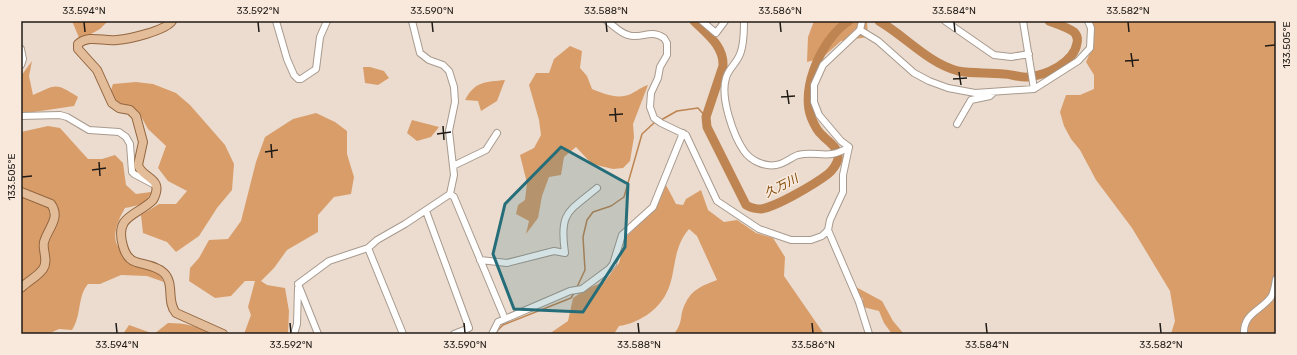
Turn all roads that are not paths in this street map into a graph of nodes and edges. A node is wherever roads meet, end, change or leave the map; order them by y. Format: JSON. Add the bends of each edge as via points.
{"nodes":[{"id":1,"x":172,"y":21,"type":"edge"},
{"id":2,"x":276,"y":21,"type":"edge"},
{"id":3,"x":327,"y":21,"type":"edge"},
{"id":4,"x":412,"y":21,"type":"edge"},
{"id":5,"x":607,"y":21,"type":"edge"},
{"id":6,"x":702,"y":21,"type":"edge"},
{"id":7,"x":725,"y":21,"type":"edge"},
{"id":8,"x":744,"y":21,"type":"edge"},
{"id":9,"x":945,"y":21,"type":"edge"},
{"id":10,"x":1023,"y":21,"type":"edge"},
{"id":11,"x":1088,"y":21,"type":"edge"},
{"id":12,"x":861,"y":25,"type":"edge"},
{"id":13,"x":21,"y":49,"type":"edge"},
{"id":14,"x":1029,"y":54,"type":"junction"},
{"id":15,"x":21,"y":65,"type":"edge"},
{"id":16,"x":1033,"y":85,"type":"junction"},
{"id":17,"x":994,"y":92,"type":"junction"},
{"id":18,"x":21,"y":116,"type":"edge"},
{"id":19,"x":957,"y":124,"type":"dead end"},
{"id":20,"x":497,"y":133,"type":"dead end"},
{"id":21,"x":683,"y":133,"type":"junction"},
{"id":22,"x":846,"y":148,"type":"junction"},
{"id":23,"x":453,"y":166,"type":"junction"},
{"id":24,"x":156,"y":186,"type":"junction"},
{"id":25,"x":597,"y":188,"type":"dead end"},
{"id":26,"x":21,"y":192,"type":"edge"},
{"id":27,"x":450,"y":194,"type":"junction"},
{"id":28,"x":426,"y":211,"type":"junction"},
{"id":29,"x":828,"y":230,"type":"junction"},
{"id":30,"x":368,"y":248,"type":"junction"},
{"id":31,"x":480,"y":260,"type":"junction"},
{"id":32,"x":1276,"y":279,"type":"edge"},
{"id":33,"x":298,"y":284,"type":"junction"},
{"id":34,"x":21,"y":288,"type":"edge"},
{"id":35,"x":505,"y":319,"type":"junction"},
{"id":36,"x":470,"y":331,"type":"edge"},
{"id":37,"x":223,"y":334,"type":"edge"},
{"id":38,"x":294,"y":334,"type":"edge"},
{"id":39,"x":318,"y":334,"type":"edge"},
{"id":40,"x":403,"y":334,"type":"edge"},
{"id":41,"x":454,"y":334,"type":"edge"},
{"id":42,"x":492,"y":334,"type":"edge"},
{"id":43,"x":869,"y":334,"type":"edge"},
{"id":44,"x":1244,"y":334,"type":"edge"}],
"edges":[{"from":1,"to":24,"type":"main road","via":[[150,32],[116,41],[85,39],[78,44],[78,49],[97,70],[112,103],[119,108],[130,110],[136,116],[143,142],[138,165],[142,173],[152,178]]},
{"from":2,"to":3,"type":"street","via":[[291,69],[298,79],[301,79],[316,69],[320,37]]},
{"from":4,"to":23,"type":"street","via":[[420,53],[429,60],[444,65],[449,71],[454,87],[455,102],[449,131]]},
{"from":5,"to":21,"type":"street","via":[[627,35],[653,33],[664,38],[667,43],[667,56],[660,67],[651,93],[650,107],[654,118]]},
{"from":6,"to":7,"type":"street","via":[[716,33]]},
{"from":8,"to":22,"type":"street","via":[[741,54],[726,78],[725,101],[744,151],[760,163],[776,165],[798,155],[831,155]]},
{"from":9,"to":14,"type":"street","via":[[994,55],[1012,57]]},
{"from":10,"to":14,"type":"street"},
{"from":11,"to":16,"type":"street","via":[[1091,28],[1090,48],[1078,61]]},
{"from":12,"to":17,"type":"street","via":[[914,74],[948,88],[975,93]]},
{"from":12,"to":22,"type":"street","via":[[823,65],[814,85],[814,102],[819,116]]},
{"from":13,"to":15,"type":"street"},
{"from":14,"to":16,"type":"street"},
{"from":16,"to":17,"type":"street"},
{"from":17,"to":19,"type":"street","via":[[990,96],[971,100]]},
{"from":18,"to":24,"type":"street","via":[[60,115],[89,130],[119,132],[130,144],[132,172]]},
{"from":20,"to":23,"type":"street","via":[[486,150]]},
{"from":21,"to":29,"type":"street","via":[[717,201],[739,217],[758,229],[800,241],[822,236]]},
{"from":21,"to":35,"type":"street","via":[[653,207],[622,235],[609,269],[579,290],[570,291]]},
{"from":22,"to":29,"type":"street","via":[[843,192]]},
{"from":23,"to":27,"type":"street"},
{"from":24,"to":37,"type":"main road","via":[[153,200],[128,216],[120,237],[124,250],[132,261],[158,268],[165,273],[170,283],[172,308],[176,313]]},
{"from":25,"to":31,"type":"street","via":[[568,212],[562,232],[565,253],[554,251],[507,263]]},
{"from":26,"to":34,"type":"main road","via":[[50,204],[55,212],[44,242],[45,265],[39,274]]},
{"from":27,"to":28,"type":"street"},
{"from":27,"to":31,"type":"street","via":[[454,197]]},
{"from":28,"to":30,"type":"street"},
{"from":28,"to":36,"type":"street"},
{"from":29,"to":43,"type":"street"},
{"from":30,"to":33,"type":"street","via":[[328,262]]},
{"from":30,"to":40,"type":"street"},
{"from":31,"to":35,"type":"street"},
{"from":32,"to":44,"type":"street","via":[[1272,296],[1249,316]]},
{"from":33,"to":38,"type":"street","via":[[297,324]]},
{"from":33,"to":39,"type":"street"},
{"from":35,"to":42,"type":"street","via":[[498,322]]},
{"from":36,"to":41,"type":"street"}]}
